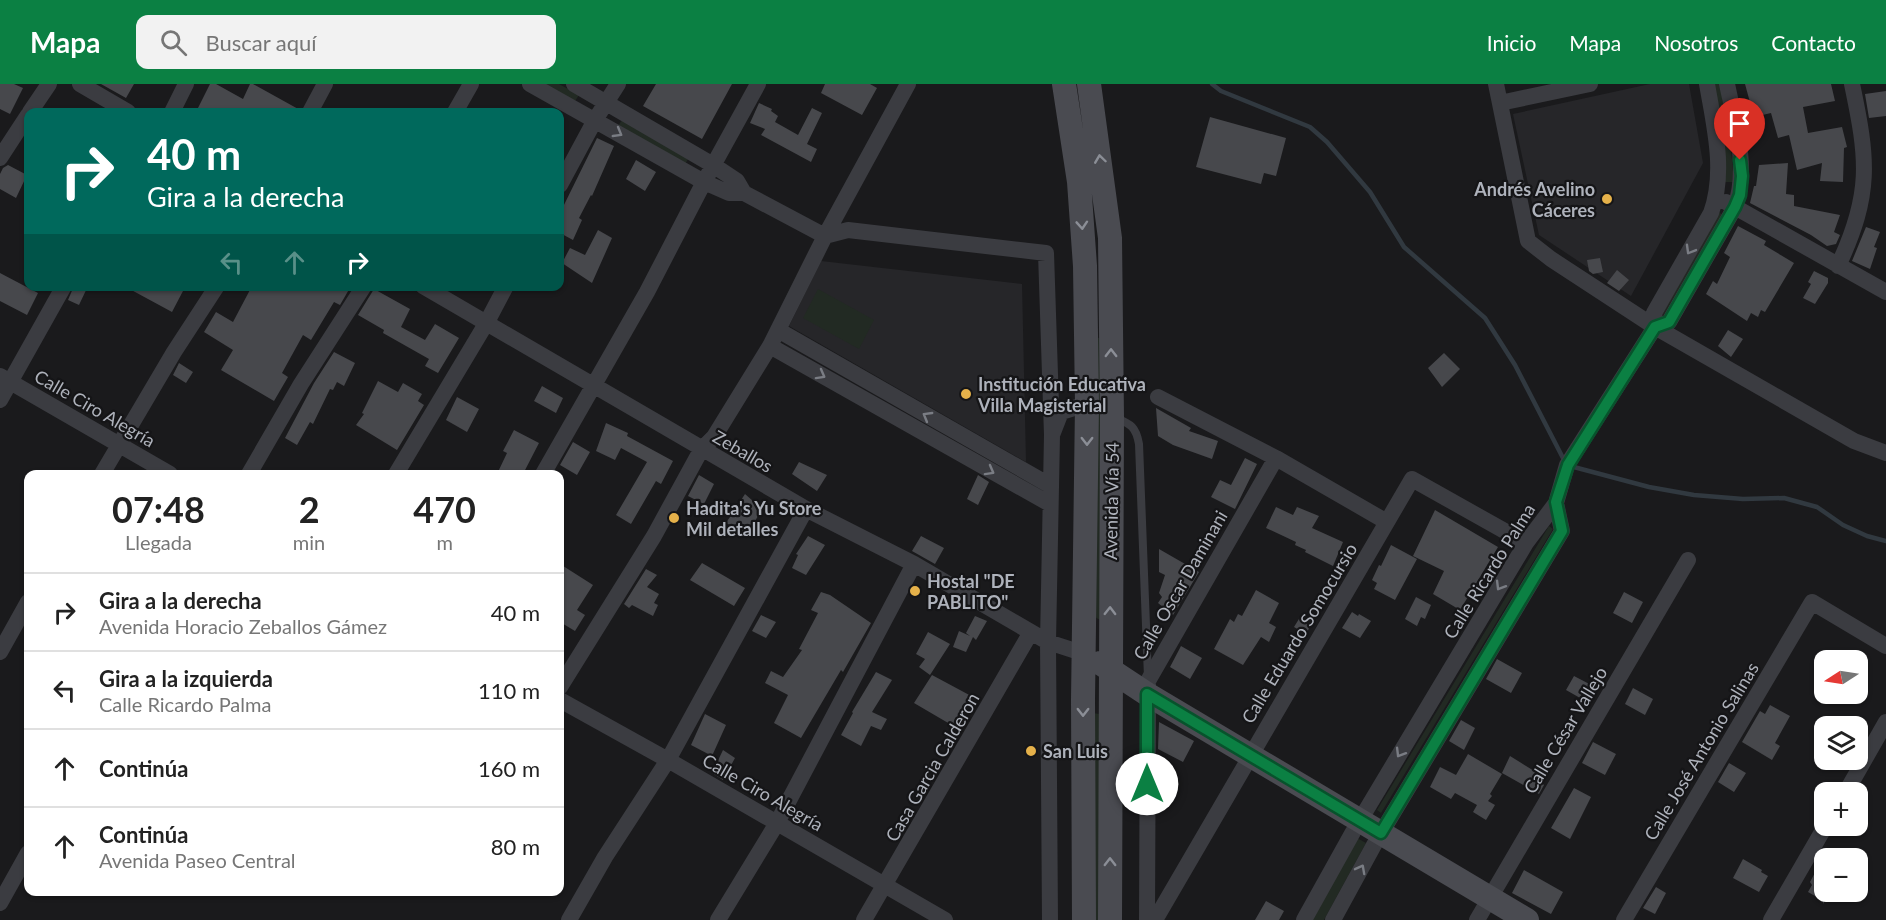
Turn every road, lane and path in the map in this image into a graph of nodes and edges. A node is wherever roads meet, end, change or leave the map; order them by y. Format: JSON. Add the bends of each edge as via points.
{"nodes":[{"id":1,"x":49,"y":84,"type":"edge"},
{"id":2,"x":80,"y":84,"type":"edge"},
{"id":3,"x":186,"y":84,"type":"edge"},
{"id":4,"x":325,"y":84,"type":"edge"},
{"id":5,"x":471,"y":84,"type":"edge"},
{"id":6,"x":530,"y":84,"type":"edge"},
{"id":7,"x":574,"y":84,"type":"edge"},
{"id":8,"x":618,"y":84,"type":"edge"},
{"id":9,"x":758,"y":84,"type":"edge"},
{"id":10,"x":908,"y":84,"type":"edge"},
{"id":11,"x":1064,"y":84,"type":"edge"},
{"id":12,"x":1089,"y":84,"type":"edge"},
{"id":13,"x":1496,"y":84,"type":"edge"},
{"id":14,"x":1590,"y":84,"type":"edge"},
{"id":15,"x":1707,"y":84,"type":"edge"},
{"id":16,"x":1727,"y":84,"type":"edge"},
{"id":17,"x":1852,"y":84,"type":"edge"},
{"id":18,"x":607,"y":103,"type":"junction"},
{"id":19,"x":1500,"y":103,"type":"junction"},
{"id":20,"x":33,"y":108,"type":"edge"},
{"id":21,"x":121,"y":108,"type":"edge"},
{"id":22,"x":174,"y":108,"type":"edge"},
{"id":23,"x":312,"y":108,"type":"edge"},
{"id":24,"x":456,"y":108,"type":"edge"},
{"id":25,"x":595,"y":120,"type":"junction"},
{"id":26,"x":24,"y":122,"type":"edge"},
{"id":27,"x":0,"y":158,"type":"edge"},
{"id":28,"x":713,"y":165,"type":"junction"},
{"id":29,"x":564,"y":178,"type":"edge"},
{"id":30,"x":704,"y":182,"type":"junction"},
{"id":31,"x":744,"y":193,"type":"junction"},
{"id":32,"x":1717,"y":198,"type":"junction"},
{"id":33,"x":1735,"y":207,"type":"junction"},
{"id":34,"x":825,"y":236,"type":"junction"},
{"id":35,"x":1838,"y":266,"type":"junction"},
{"id":36,"x":61,"y":291,"type":"edge"},
{"id":37,"x":214,"y":291,"type":"edge"},
{"id":38,"x":361,"y":291,"type":"edge"},
{"id":39,"x":432,"y":291,"type":"edge"},
{"id":40,"x":503,"y":291,"type":"edge"},
{"id":41,"x":1886,"y":292,"type":"edge"},
{"id":42,"x":487,"y":322,"type":"junction"},
{"id":43,"x":1655,"y":327,"type":"junction"},
{"id":44,"x":778,"y":330,"type":"junction"},
{"id":45,"x":770,"y":346,"type":"junction"},
{"id":46,"x":5,"y":379,"type":"edge"},
{"id":47,"x":594,"y":386,"type":"junction"},
{"id":48,"x":1158,"y":397,"type":"dead end"},
{"id":49,"x":0,"y":400,"type":"edge"},
{"id":50,"x":1087,"y":405,"type":"junction"},
{"id":51,"x":1112,"y":417,"type":"junction"},
{"id":52,"x":1052,"y":435,"type":"junction"},
{"id":53,"x":118,"y":445,"type":"junction"},
{"id":54,"x":701,"y":450,"type":"junction"},
{"id":55,"x":1886,"y":453,"type":"edge"},
{"id":56,"x":1276,"y":458,"type":"junction"},
{"id":57,"x":104,"y":470,"type":"edge"},
{"id":58,"x":163,"y":470,"type":"edge"},
{"id":59,"x":251,"y":470,"type":"edge"},
{"id":60,"x":398,"y":470,"type":"edge"},
{"id":61,"x":545,"y":470,"type":"edge"},
{"id":62,"x":1051,"y":486,"type":"junction"},
{"id":63,"x":1556,"y":502,"type":"junction"},
{"id":64,"x":1050,"y":504,"type":"junction"},
{"id":65,"x":806,"y":509,"type":"junction"},
{"id":66,"x":1387,"y":522,"type":"junction"},
{"id":67,"x":1526,"y":543,"type":"junction"},
{"id":68,"x":1688,"y":560,"type":"dead end"},
{"id":69,"x":914,"y":564,"type":"junction"},
{"id":70,"x":24,"y":609,"type":"edge"},
{"id":71,"x":1031,"y":632,"type":"junction"},
{"id":72,"x":1048,"y":642,"type":"junction"},
{"id":73,"x":1886,"y":646,"type":"edge"},
{"id":74,"x":0,"y":652,"type":"edge"},
{"id":75,"x":1085,"y":654,"type":"junction"},
{"id":76,"x":1109,"y":670,"type":"junction"},
{"id":77,"x":564,"y":681,"type":"edge"},
{"id":78,"x":1147,"y":687,"type":"junction"},
{"id":79,"x":564,"y":702,"type":"edge"},
{"id":80,"x":1886,"y":723,"type":"edge"},
{"id":81,"x":1249,"y":756,"type":"junction"},
{"id":82,"x":668,"y":759,"type":"junction"},
{"id":83,"x":1851,"y":782,"type":"edge"},
{"id":84,"x":1360,"y":821,"type":"junction"},
{"id":85,"x":777,"y":823,"type":"junction"},
{"id":86,"x":1381,"y":833,"type":"junction"},
{"id":87,"x":1820,"y":836,"type":"edge"},
{"id":88,"x":24,"y":860,"type":"edge"},
{"id":89,"x":886,"y":885,"type":"junction"},
{"id":90,"x":1489,"y":897,"type":"junction"},
{"id":91,"x":0,"y":903,"type":"edge"},
{"id":92,"x":569,"y":920,"type":"edge"},
{"id":93,"x":718,"y":920,"type":"edge"},
{"id":94,"x":864,"y":920,"type":"edge"},
{"id":95,"x":945,"y":920,"type":"edge"},
{"id":96,"x":1050,"y":920,"type":"edge"},
{"id":97,"x":1084,"y":920,"type":"edge"},
{"id":98,"x":1110,"y":920,"type":"edge"},
{"id":99,"x":1147,"y":920,"type":"edge"},
{"id":100,"x":1155,"y":920,"type":"edge"},
{"id":101,"x":1304,"y":920,"type":"edge"},
{"id":102,"x":1333,"y":920,"type":"edge"},
{"id":103,"x":1478,"y":920,"type":"edge"},
{"id":104,"x":1527,"y":920,"type":"edge"},
{"id":105,"x":1624,"y":920,"type":"edge"},
{"id":106,"x":1771,"y":920,"type":"edge"}],
"edges":[{"from":1,"to":20,"type":"street"},
{"from":2,"to":21,"type":"street"},
{"from":3,"to":22,"type":"street"},
{"from":4,"to":23,"type":"street"},
{"from":5,"to":24,"type":"street"},
{"from":6,"to":25,"type":"street"},
{"from":7,"to":18,"type":"street"},
{"from":8,"to":18,"type":"street"},
{"from":9,"to":28,"type":"street"},
{"from":10,"to":34,"type":"street"},
{"from":11,"to":50,"type":"main road","name":"Avenida Vía 54","one_way":true,"via":[[1079,182]]},
{"from":51,"to":12,"type":"main road","name":"Avenida Vía 54","one_way":true,"via":[[1110,238]]},
{"from":13,"to":19,"type":"street"},
{"from":14,"to":19,"type":"street"},
{"from":15,"to":32,"type":"street","via":[[1718,166]]},
{"from":16,"to":33,"type":"street","via":[[1742,176]]},
{"from":17,"to":35,"type":"street","via":[[1863,141],[1864,188],[1850,241]]},
{"from":18,"to":25,"type":"street"},
{"from":18,"to":28,"type":"street"},
{"from":19,"to":43,"type":"street","via":[[1528,241]]},
{"from":25,"to":29,"type":"street"},
{"from":25,"to":30,"type":"street","one_way":true},
{"from":26,"to":27,"type":"street"},
{"from":28,"to":30,"type":"street"},
{"from":28,"to":31,"type":"street","via":[[737,181]]},
{"from":30,"to":31,"type":"street","via":[[729,193]]},
{"from":30,"to":47,"type":"street"},
{"from":31,"to":34,"type":"street"},
{"from":32,"to":33,"type":"street"},
{"from":32,"to":43,"type":"street","one_way":true,"via":[[1654,313]]},
{"from":33,"to":35,"type":"street"},
{"from":33,"to":43,"type":"street","via":[[1669,322]]},
{"from":34,"to":44,"type":"street"},
{"from":34,"to":52,"type":"street","via":[[848,230],[1046,253]]},
{"from":35,"to":41,"type":"street"},
{"from":36,"to":46,"type":"street"},
{"from":37,"to":53,"type":"street"},
{"from":38,"to":59,"type":"street"},
{"from":39,"to":42,"type":"street","name":"Zeballos"},
{"from":40,"to":42,"type":"street"},
{"from":42,"to":47,"type":"street","name":"Zeballos"},
{"from":42,"to":60,"type":"street"},
{"from":43,"to":55,"type":"street","via":[[1854,441]]},
{"from":43,"to":63,"type":"street","via":[[1568,465]]},
{"from":44,"to":45,"type":"street"},
{"from":62,"to":44,"type":"street","one_way":true},
{"from":45,"to":54,"type":"street","via":[[714,437]]},
{"from":45,"to":64,"type":"street","one_way":true},
{"from":46,"to":49,"type":"street"},
{"from":46,"to":53,"type":"street","name":"Calle Ciro Alegría"},
{"from":47,"to":54,"type":"street","name":"Zeballos"},
{"from":47,"to":61,"type":"street"},
{"from":48,"to":56,"type":"street"},
{"from":50,"to":52,"type":"street","via":[[1061,412]]},
{"from":50,"to":75,"type":"main road","name":"Avenida Vía 54","one_way":true},
{"from":76,"to":51,"type":"main road","name":"Avenida Vía 54","one_way":true},
{"from":51,"to":78,"type":"lane","via":[[1137,431],[1139,444]]},
{"from":52,"to":62,"type":"street"},
{"from":53,"to":57,"type":"street"},
{"from":53,"to":58,"type":"street","name":"Calle Ciro Alegría"},
{"from":54,"to":65,"type":"street","name":"Zeballos"},
{"from":54,"to":77,"type":"street","via":[[654,536]]},
{"from":56,"to":66,"type":"street"},
{"from":56,"to":78,"type":"street","name":"Calle Oscar Daminani"},
{"from":62,"to":64,"type":"street"},
{"from":63,"to":67,"type":"street","name":"Calle Ricardo Palma"},
{"from":63,"to":86,"type":"street","name":"Calle Ricardo Palma","via":[[1562,531]]},
{"from":64,"to":72,"type":"street"},
{"from":65,"to":69,"type":"street","name":"Zeballos"},
{"from":65,"to":82,"type":"street"},
{"from":66,"to":67,"type":"street","name":"Calle Eduardo Somocursio","via":[[1412,479]]},
{"from":66,"to":81,"type":"street","name":"Calle Eduardo Somocursio"},
{"from":67,"to":84,"type":"street","name":"Calle Ricardo Palma","one_way":true},
{"from":68,"to":90,"type":"street","name":"Calle César Vallejo"},
{"from":69,"to":71,"type":"street","name":"Zeballos"},
{"from":69,"to":85,"type":"street"},
{"from":70,"to":74,"type":"street"},
{"from":71,"to":72,"type":"street","name":"Zeballos"},
{"from":71,"to":89,"type":"street","name":"Casa Garcia Calderon"},
{"from":72,"to":75,"type":"street","name":"Zeballos"},
{"from":72,"to":96,"type":"street"},
{"from":73,"to":105,"type":"street","name":"Calle José Antonio Salinas","via":[[1812,602]]},
{"from":75,"to":76,"type":"main road"},
{"from":75,"to":97,"type":"main road","name":"Avenida Vía 54","one_way":true},
{"from":76,"to":78,"type":"main road"},
{"from":98,"to":76,"type":"main road","name":"Avenida Vía 54","one_way":true},
{"from":78,"to":81,"type":"main road"},
{"from":78,"to":99,"type":"street","name":"Calle Oscar Daminani"},
{"from":79,"to":82,"type":"street","name":"Calle Ciro Alegría"},
{"from":80,"to":83,"type":"street"},
{"from":81,"to":84,"type":"main road"},
{"from":81,"to":100,"type":"street","name":"Calle Eduardo Somocursio"},
{"from":82,"to":85,"type":"street","name":"Calle Ciro Alegría"},
{"from":82,"to":92,"type":"street"},
{"from":84,"to":86,"type":"main road"},
{"from":84,"to":101,"type":"street","name":"Calle Ricardo Palma"},
{"from":85,"to":89,"type":"street","name":"Calle Ciro Alegría"},
{"from":85,"to":93,"type":"street"},
{"from":86,"to":90,"type":"main road"},
{"from":102,"to":86,"type":"street","name":"Calle Ricardo Palma","one_way":true},
{"from":87,"to":106,"type":"street"},
{"from":88,"to":91,"type":"street"},
{"from":89,"to":94,"type":"street","name":"Casa Garcia Calderon"},
{"from":89,"to":95,"type":"street","name":"Calle Ciro Alegría"},
{"from":90,"to":103,"type":"street","name":"Calle César Vallejo"},
{"from":90,"to":104,"type":"main road"}]}
